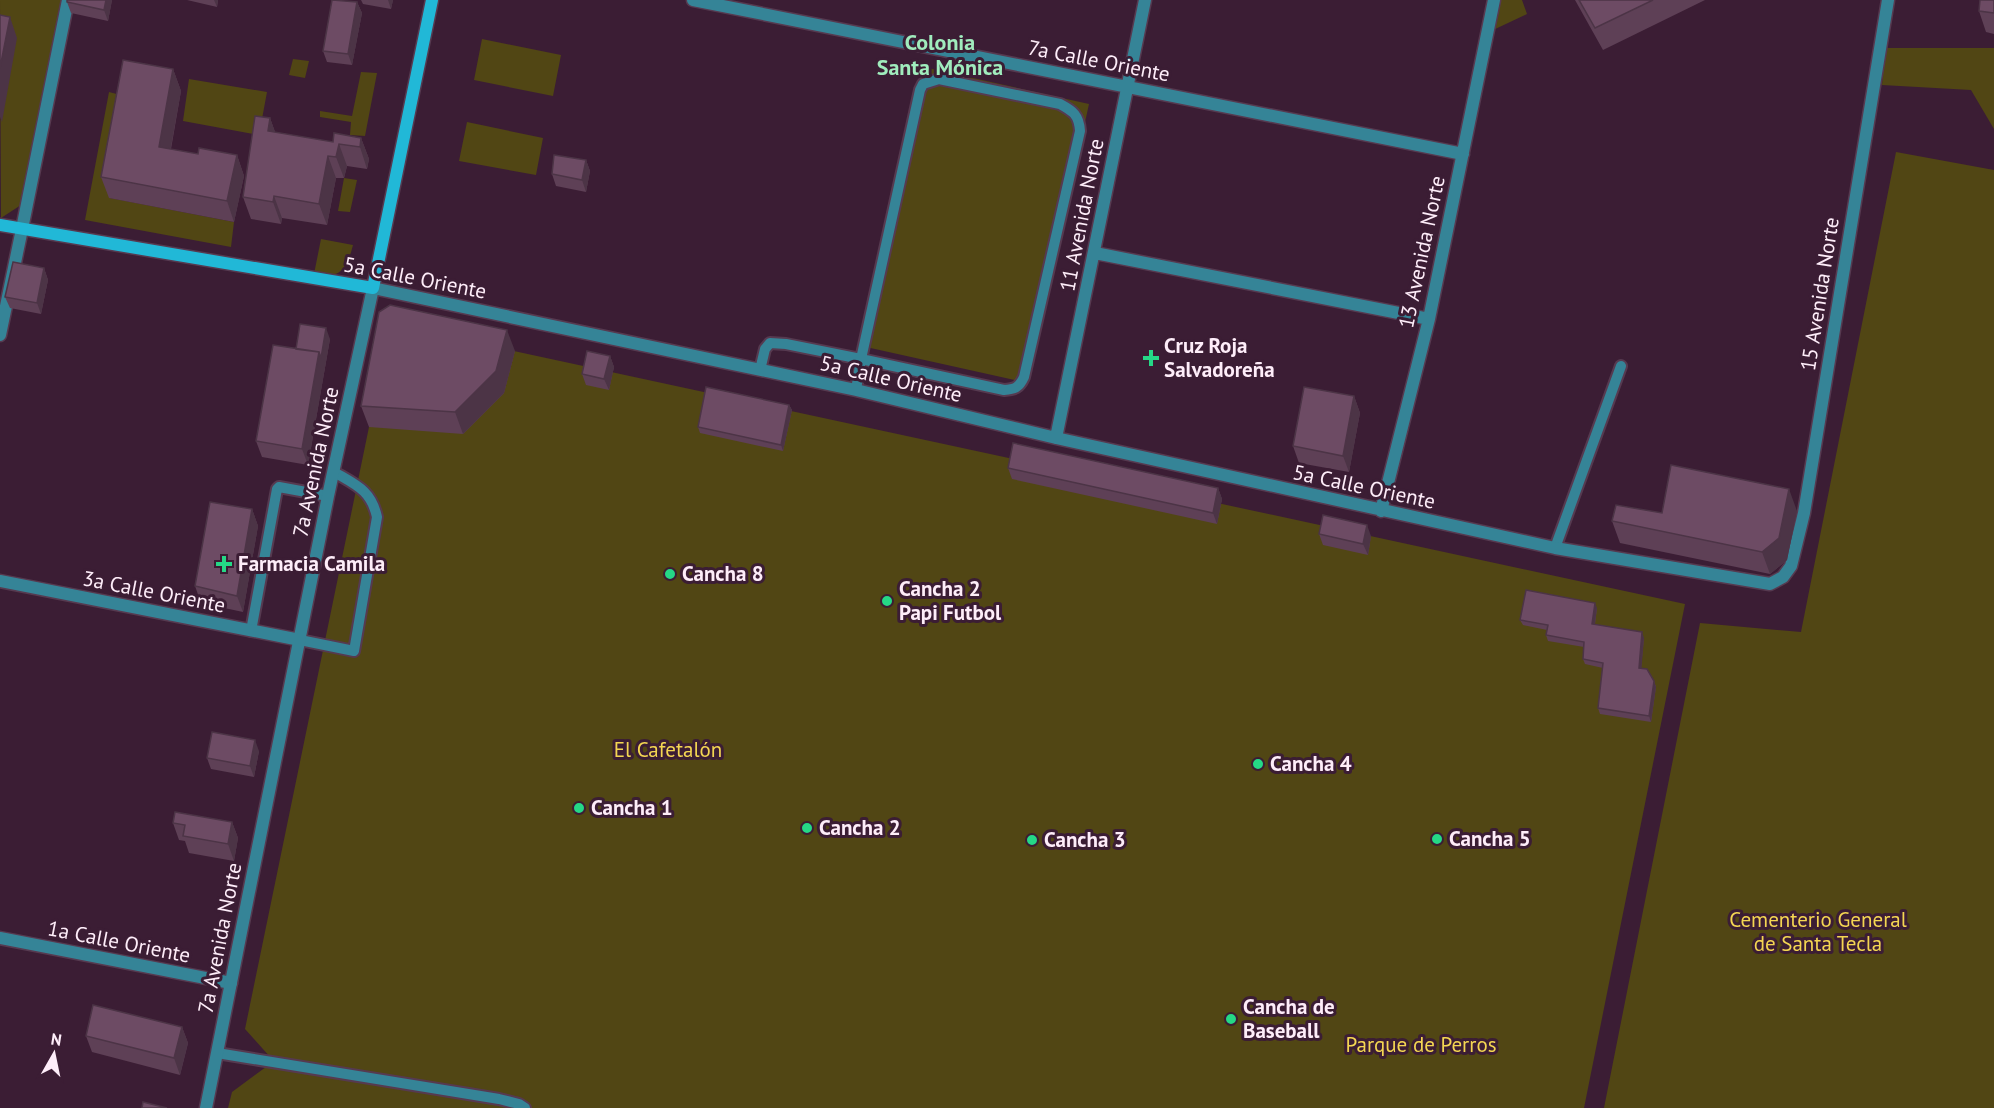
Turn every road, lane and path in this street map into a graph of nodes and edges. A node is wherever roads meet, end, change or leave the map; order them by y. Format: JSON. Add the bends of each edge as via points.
{"nodes":[{"id":1,"x":68,"y":0,"type":"edge"},
{"id":2,"x":432,"y":0,"type":"edge"},
{"id":3,"x":693,"y":0,"type":"edge"},
{"id":4,"x":1144,"y":0,"type":"edge"},
{"id":5,"x":1494,"y":0,"type":"edge"},
{"id":6,"x":1888,"y":0,"type":"edge"},
{"id":7,"x":1127,"y":87,"type":"junction"},
{"id":8,"x":1463,"y":154,"type":"junction"},
{"id":9,"x":0,"y":225,"type":"edge"},
{"id":10,"x":22,"y":229,"type":"junction"},
{"id":11,"x":1095,"y":253,"type":"junction"},
{"id":12,"x":373,"y":288,"type":"junction"},
{"id":13,"x":1429,"y":319,"type":"junction"},
{"id":14,"x":0,"y":335,"type":"edge"},
{"id":15,"x":861,"y":359,"type":"junction"},
{"id":16,"x":1621,"y":366,"type":"dead end"},
{"id":17,"x":760,"y":370,"type":"junction"},
{"id":18,"x":856,"y":390,"type":"junction"},
{"id":19,"x":1056,"y":438,"type":"junction"},
{"id":20,"x":334,"y":472,"type":"junction"},
{"id":21,"x":328,"y":496,"type":"junction"},
{"id":22,"x":1381,"y":511,"type":"junction"},
{"id":23,"x":1556,"y":548,"type":"junction"},
{"id":24,"x":0,"y":581,"type":"edge"},
{"id":25,"x":1770,"y":584,"type":"joint"},
{"id":26,"x":251,"y":631,"type":"junction"},
{"id":27,"x":300,"y":640,"type":"junction"},
{"id":28,"x":0,"y":938,"type":"edge"},
{"id":29,"x":231,"y":983,"type":"junction"},
{"id":30,"x":217,"y":1053,"type":"junction"},
{"id":31,"x":206,"y":1108,"type":"edge"},
{"id":32,"x":525,"y":1108,"type":"edge"}],
"edges":[{"from":1,"to":10,"type":"street"},
{"from":2,"to":12,"type":"main road","name":"7a Avenida Norte"},
{"from":3,"to":7,"type":"street","name":"7a Calle Oriente"},
{"from":4,"to":7,"type":"street","name":"11 Avenida Norte"},
{"from":5,"to":8,"type":"street","name":"13 Avenida Norte"},
{"from":6,"to":25,"type":"street","name":"15 Avenida Norte","via":[[1804,513],[1791,566]]},
{"from":7,"to":8,"type":"street","name":"7a Calle Oriente"},
{"from":7,"to":11,"type":"street","name":"11 Avenida Norte"},
{"from":8,"to":13,"type":"street","name":"13 Avenida Norte"},
{"from":9,"to":10,"type":"main road","name":"5a Calle Oriente"},
{"from":10,"to":12,"type":"main road","name":"5a Calle Oriente"},
{"from":10,"to":14,"type":"street"},
{"from":11,"to":13,"type":"street"},
{"from":11,"to":19,"type":"street","name":"11 Avenida Norte"},
{"from":12,"to":17,"type":"street","name":"5a Calle Oriente"},
{"from":12,"to":20,"type":"street","name":"7a Avenida Norte"},
{"from":13,"to":22,"type":"street","name":"13 Avenida Norte"},
{"from":15,"to":15,"type":"lane","via":[[922,84],[939,80],[1060,104],[1073,111],[1079,118],[1080,131],[1044,298],[1020,386],[1004,390]]},
{"from":15,"to":17,"type":"lane","via":[[770,343]]},
{"from":15,"to":18,"type":"lane"},
{"from":16,"to":23,"type":"lane"},
{"from":17,"to":18,"type":"street","name":"5a Calle Oriente"},
{"from":18,"to":19,"type":"street","name":"5a Calle Oriente"},
{"from":19,"to":22,"type":"street","name":"5a Calle Oriente"},
{"from":20,"to":21,"type":"street","name":"7a Avenida Norte"},
{"from":20,"to":27,"type":"lane","via":[[366,492],[377,517],[354,651]]},
{"from":21,"to":26,"type":"lane","via":[[277,489]]},
{"from":21,"to":27,"type":"street","name":"7a Avenida Norte"},
{"from":22,"to":23,"type":"street","name":"5a Calle Oriente"},
{"from":23,"to":25,"type":"street","name":"5a Calle Oriente"},
{"from":24,"to":26,"type":"street","name":"3a Calle Oriente"},
{"from":26,"to":27,"type":"street","name":"3a Calle Oriente"},
{"from":27,"to":29,"type":"street","name":"7a Avenida Norte"},
{"from":28,"to":29,"type":"street","name":"1a Calle Oriente"},
{"from":29,"to":30,"type":"street","name":"7a Avenida Norte"},
{"from":30,"to":31,"type":"street","name":"7a Avenida Norte"},
{"from":30,"to":32,"type":"lane","via":[[499,1099]]}]}
